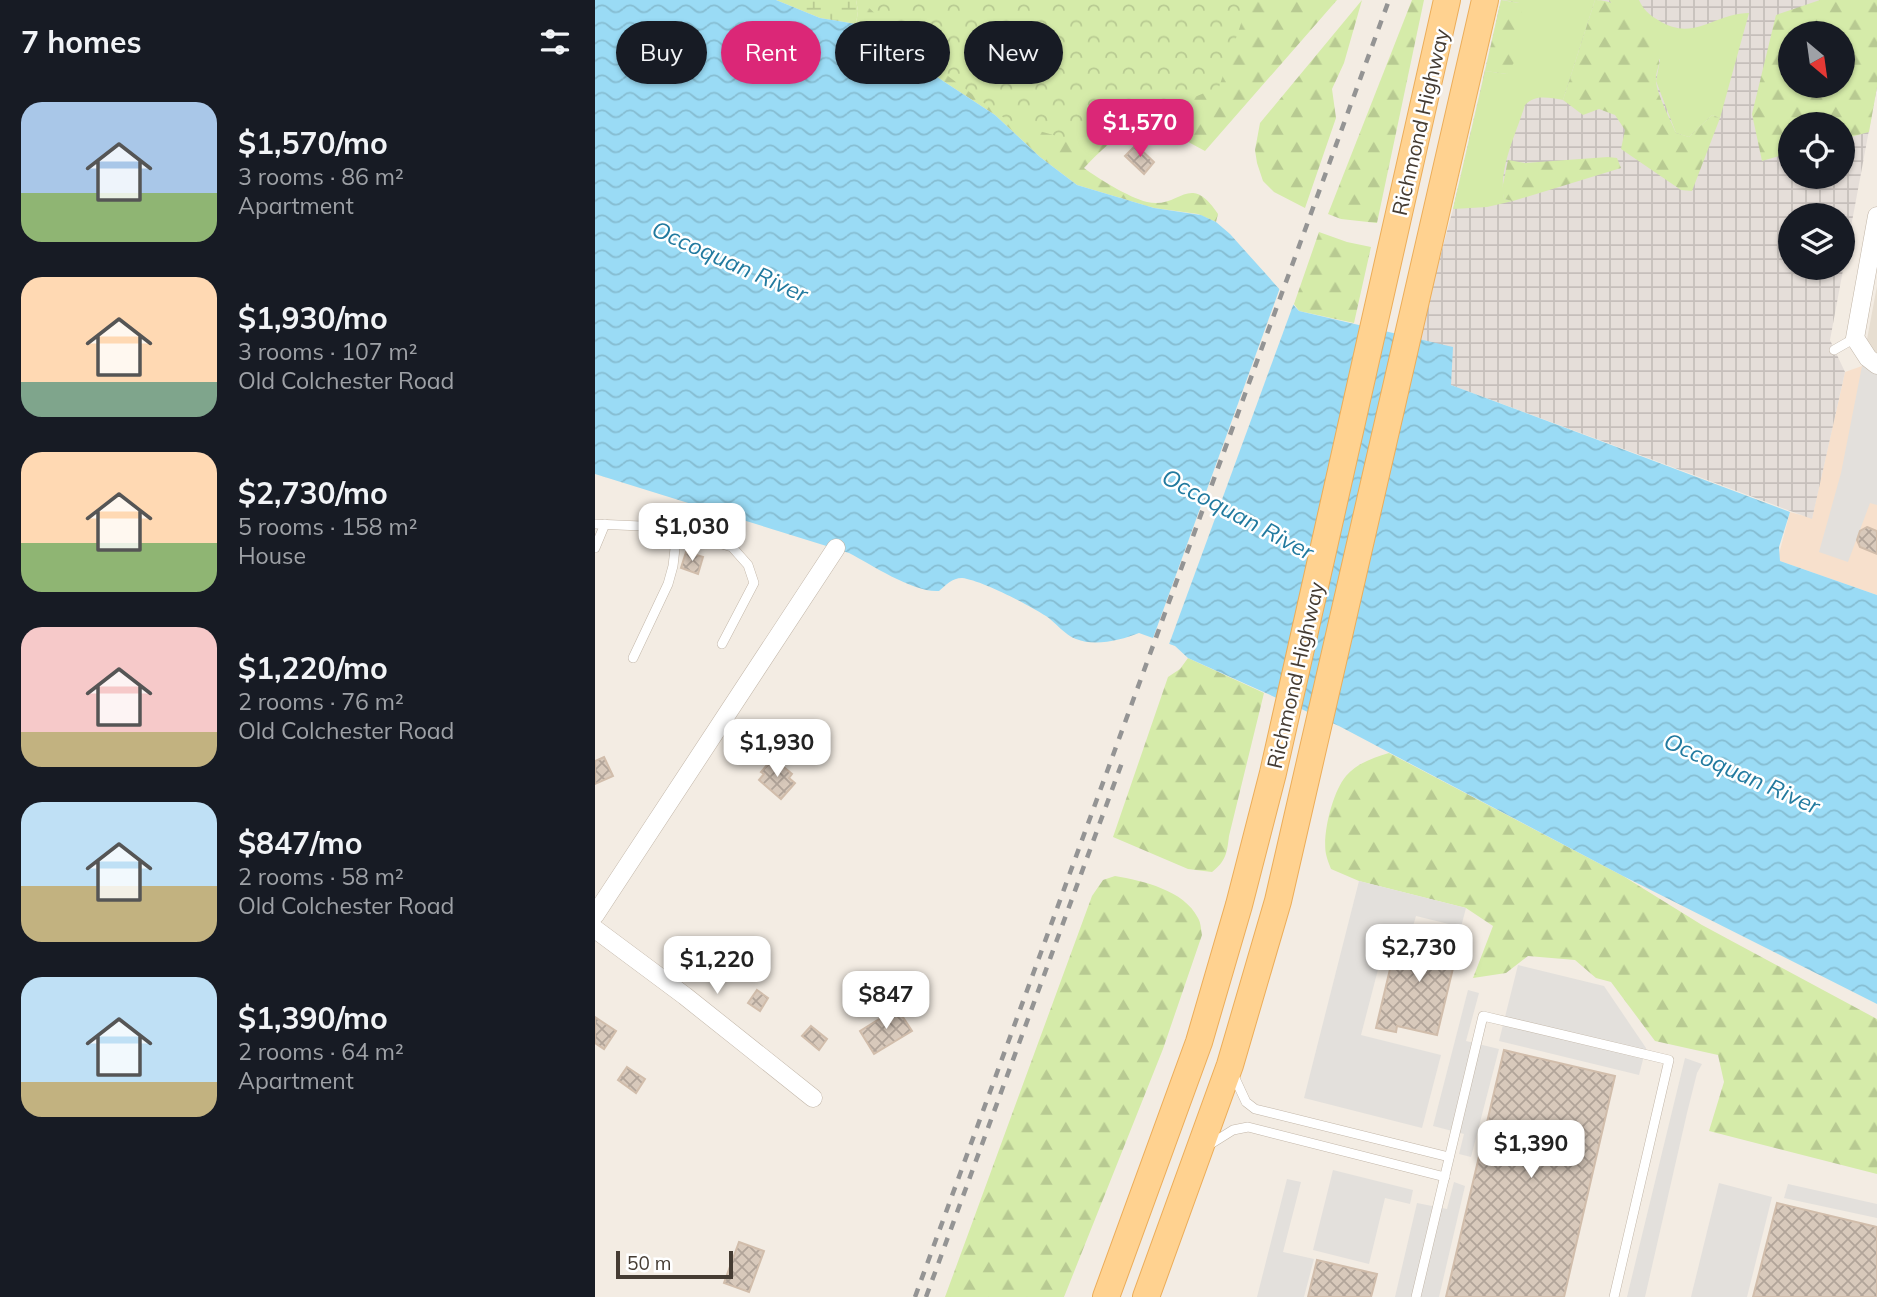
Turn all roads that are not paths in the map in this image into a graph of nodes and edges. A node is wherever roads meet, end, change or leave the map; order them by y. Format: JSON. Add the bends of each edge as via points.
{"nodes":[{"id":1,"x":1447,"y":3,"type":"edge"},
{"id":2,"x":1483,"y":7,"type":"edge"},
{"id":3,"x":1877,"y":216,"type":"edge"},
{"id":4,"x":1855,"y":338,"type":"junction"},
{"id":5,"x":1834,"y":350,"type":"dead end"},
{"id":6,"x":1877,"y":365,"type":"edge"},
{"id":7,"x":600,"y":524,"type":"edge"},
{"id":8,"x":677,"y":531,"type":"junction"},
{"id":9,"x":595,"y":548,"type":"edge"},
{"id":10,"x":836,"y":548,"type":"dead end"},
{"id":11,"x":722,"y":644,"type":"dead end"},
{"id":12,"x":633,"y":658,"type":"dead end"},
{"id":13,"x":597,"y":907,"type":"edge"},
{"id":14,"x":595,"y":929,"type":"edge"},
{"id":15,"x":1230,"y":1065,"type":"junction"},
{"id":16,"x":813,"y":1098,"type":"dead end"},
{"id":17,"x":1199,"y":1152,"type":"junction"},
{"id":18,"x":1450,"y":1157,"type":"junction"},
{"id":19,"x":1445,"y":1177,"type":"junction"},
{"id":20,"x":1106,"y":1297,"type":"edge"},
{"id":21,"x":1146,"y":1297,"type":"edge"},
{"id":22,"x":1416,"y":1297,"type":"edge"},
{"id":23,"x":1613,"y":1297,"type":"edge"}],
"edges":[{"from":1,"to":20,"type":"main road","name":"Richmond Highway","via":[[1239,905],[1199,1042]]},
{"from":2,"to":15,"type":"main road","name":"Richmond Highway","via":[[1307,781],[1266,949]]},
{"from":3,"to":4,"type":"street"},
{"from":4,"to":5,"type":"lane"},
{"from":4,"to":6,"type":"street"},
{"from":7,"to":8,"type":"lane"},
{"from":7,"to":9,"type":"lane"},
{"from":8,"to":11,"type":"lane","via":[[732,547],[747,565],[754,583]]},
{"from":8,"to":12,"type":"lane","via":[[668,584]]},
{"from":10,"to":13,"type":"street"},
{"from":14,"to":16,"type":"street"},
{"from":15,"to":17,"type":"main road","name":"Richmond Highway"},
{"from":15,"to":18,"type":"lane","via":[[1242,1097],[1255,1110]]},
{"from":17,"to":19,"type":"lane","via":[[1233,1129],[1248,1127]]},
{"from":17,"to":21,"type":"main road","name":"Richmond Highway"},
{"from":18,"to":19,"type":"lane"},
{"from":18,"to":23,"type":"lane","via":[[1483,1016],[1669,1060]]},
{"from":19,"to":22,"type":"lane"}]}
